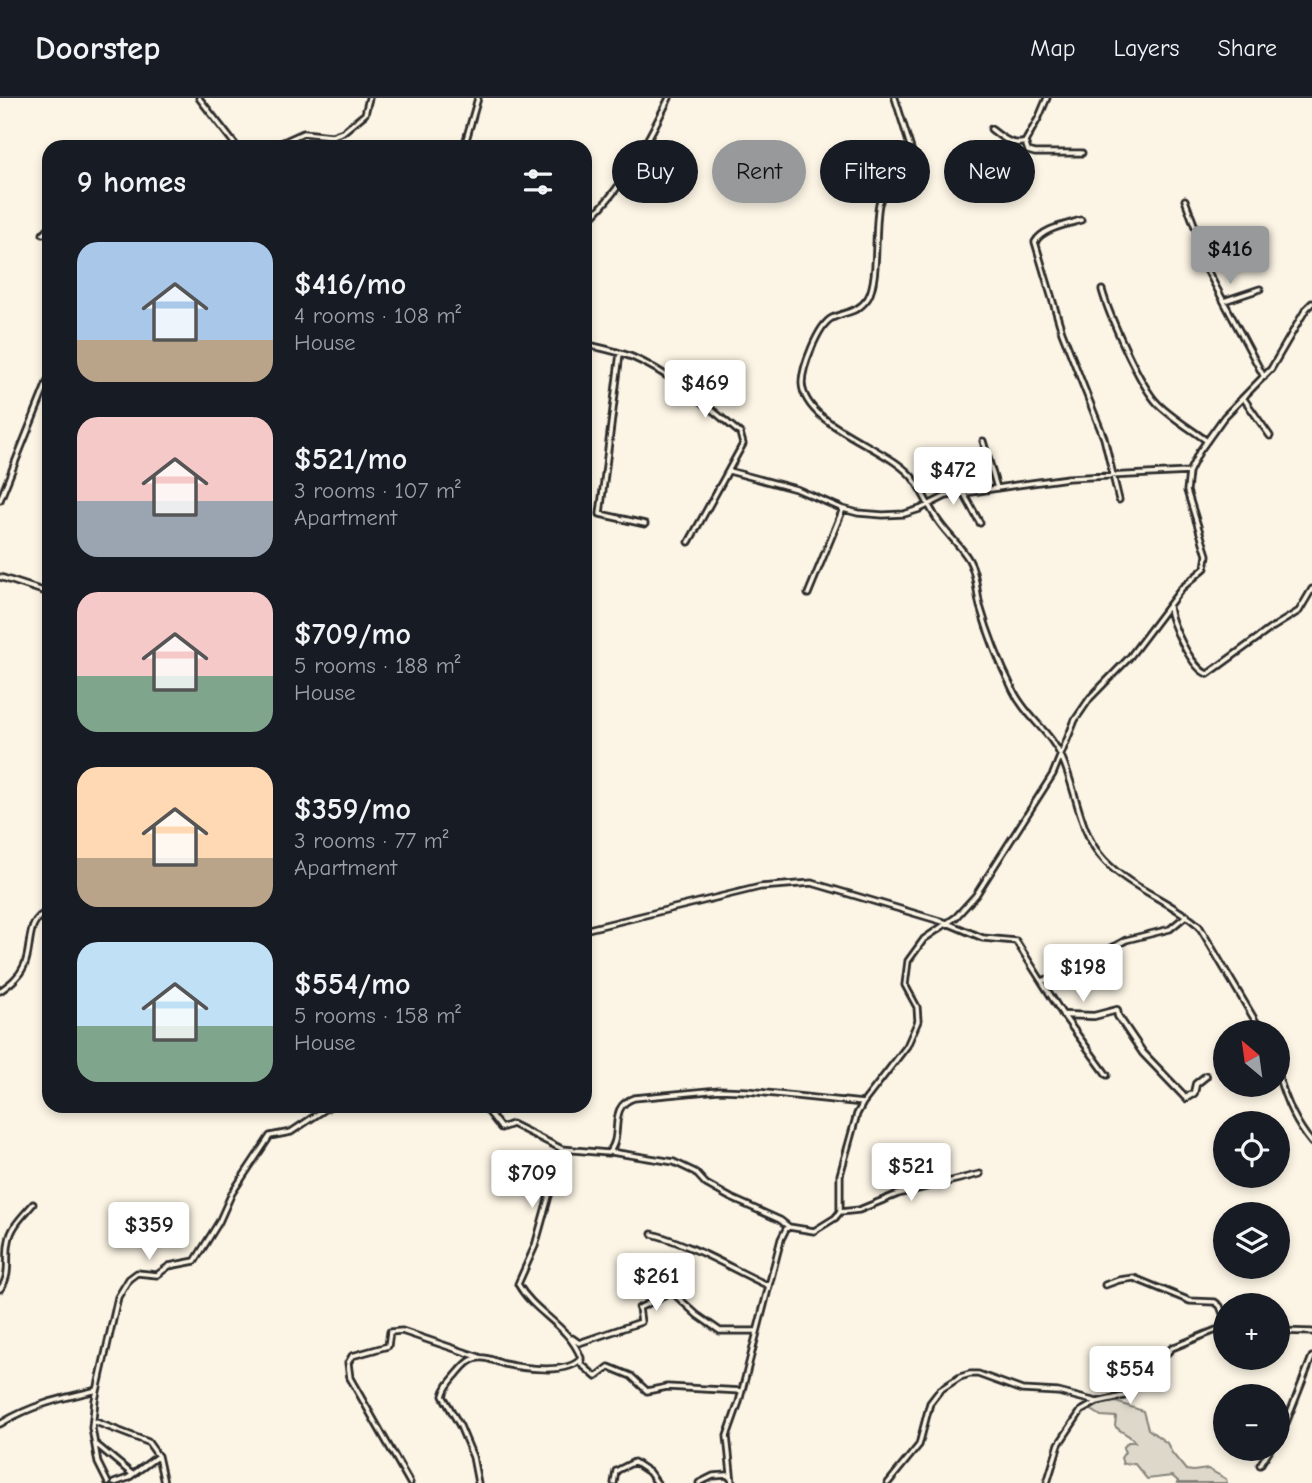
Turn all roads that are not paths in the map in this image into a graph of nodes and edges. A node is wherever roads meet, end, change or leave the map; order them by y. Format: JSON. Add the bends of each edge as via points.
{"nodes":[{"id":1,"x":199,"y":98,"type":"edge"},
{"id":2,"x":369,"y":98,"type":"edge"},
{"id":3,"x":478,"y":98,"type":"edge"},
{"id":4,"x":669,"y":98,"type":"edge"},
{"id":5,"x":895,"y":98,"type":"edge"},
{"id":6,"x":1047,"y":98,"type":"edge"},
{"id":7,"x":991,"y":129,"type":"dead end"},
{"id":8,"x":232,"y":140,"type":"edge"},
{"id":9,"x":288,"y":140,"type":"edge"},
{"id":10,"x":466,"y":140,"type":"edge"},
{"id":11,"x":1007,"y":140,"type":"edge"},
{"id":12,"x":1027,"y":140,"type":"edge"},
{"id":13,"x":1035,"y":152,"type":"edge"},
{"id":14,"x":1082,"y":153,"type":"dead end"},
{"id":15,"x":1185,"y":200,"type":"dead end"},
{"id":16,"x":592,"y":216,"type":"edge"},
{"id":17,"x":1081,"y":220,"type":"dead end"},
{"id":18,"x":1260,"y":289,"type":"dead end"},
{"id":19,"x":1102,"y":290,"type":"dead end"},
{"id":20,"x":1224,"y":301,"type":"junction"},
{"id":21,"x":1312,"y":303,"type":"edge"},
{"id":22,"x":592,"y":346,"type":"edge"},
{"id":23,"x":620,"y":353,"type":"junction"},
{"id":24,"x":1264,"y":377,"type":"junction"},
{"id":25,"x":42,"y":395,"type":"edge"},
{"id":26,"x":1244,"y":399,"type":"junction"},
{"id":27,"x":1270,"y":436,"type":"dead end"},
{"id":28,"x":983,"y":441,"type":"dead end"},
{"id":29,"x":1207,"y":441,"type":"junction"},
{"id":30,"x":729,"y":471,"type":"junction"},
{"id":31,"x":1189,"y":472,"type":"junction"},
{"id":32,"x":1114,"y":476,"type":"junction"},
{"id":33,"x":997,"y":488,"type":"junction"},
{"id":34,"x":963,"y":492,"type":"junction"},
{"id":35,"x":0,"y":499,"type":"edge"},
{"id":36,"x":1119,"y":500,"type":"dead end"},
{"id":37,"x":930,"y":505,"type":"junction"},
{"id":38,"x":843,"y":509,"type":"junction"},
{"id":39,"x":980,"y":523,"type":"dead end"},
{"id":40,"x":645,"y":524,"type":"dead end"},
{"id":41,"x":689,"y":542,"type":"dead end"},
{"id":42,"x":0,"y":577,"type":"edge"},
{"id":43,"x":1312,"y":589,"type":"edge"},
{"id":44,"x":42,"y":591,"type":"edge"},
{"id":45,"x":808,"y":594,"type":"dead end"},
{"id":46,"x":1168,"y":604,"type":"junction"},
{"id":47,"x":1061,"y":755,"type":"junction"},
{"id":48,"x":42,"y":915,"type":"edge"},
{"id":49,"x":1187,"y":915,"type":"junction"},
{"id":50,"x":947,"y":923,"type":"junction"},
{"id":51,"x":592,"y":928,"type":"edge"},
{"id":52,"x":1042,"y":981,"type":"junction"},
{"id":53,"x":0,"y":991,"type":"edge"},
{"id":54,"x":1063,"y":1015,"type":"junction"},
{"id":55,"x":1255,"y":1020,"type":"edge"},
{"id":56,"x":1107,"y":1075,"type":"dead end"},
{"id":57,"x":1206,"y":1076,"type":"dead end"},
{"id":58,"x":1285,"y":1097,"type":"edge"},
{"id":59,"x":863,"y":1102,"type":"junction"},
{"id":60,"x":319,"y":1113,"type":"edge"},
{"id":61,"x":489,"y":1113,"type":"edge"},
{"id":62,"x":1312,"y":1143,"type":"edge"},
{"id":63,"x":562,"y":1149,"type":"junction"},
{"id":64,"x":608,"y":1153,"type":"junction"},
{"id":65,"x":980,"y":1174,"type":"dead end"},
{"id":66,"x":33,"y":1204,"type":"dead end"},
{"id":67,"x":840,"y":1212,"type":"junction"},
{"id":68,"x":789,"y":1227,"type":"junction"},
{"id":69,"x":652,"y":1234,"type":"dead end"},
{"id":70,"x":1105,"y":1285,"type":"dead end"},
{"id":71,"x":769,"y":1286,"type":"junction"},
{"id":72,"x":0,"y":1289,"type":"edge"},
{"id":73,"x":1213,"y":1302,"type":"edge"},
{"id":74,"x":1290,"y":1331,"type":"edge"},
{"id":75,"x":756,"y":1332,"type":"junction"},
{"id":76,"x":1213,"y":1332,"type":"edge"},
{"id":77,"x":1312,"y":1332,"type":"edge"},
{"id":78,"x":570,"y":1337,"type":"junction"},
{"id":79,"x":479,"y":1357,"type":"junction"},
{"id":80,"x":1312,"y":1357,"type":"edge"},
{"id":81,"x":580,"y":1360,"type":"junction"},
{"id":82,"x":97,"y":1390,"type":"junction"},
{"id":83,"x":742,"y":1391,"type":"junction"},
{"id":84,"x":1097,"y":1402,"type":"junction"},
{"id":85,"x":1290,"y":1413,"type":"edge"},
{"id":86,"x":93,"y":1421,"type":"junction"},
{"id":87,"x":0,"y":1424,"type":"edge"},
{"id":88,"x":94,"y":1440,"type":"junction"},
{"id":89,"x":158,"y":1456,"type":"junction"},
{"id":90,"x":1262,"y":1461,"type":"edge"},
{"id":91,"x":1260,"y":1465,"type":"dead end"},
{"id":92,"x":132,"y":1474,"type":"junction"},
{"id":93,"x":731,"y":1481,"type":"edge"},
{"id":94,"x":108,"y":1483,"type":"edge"},
{"id":95,"x":114,"y":1483,"type":"edge"},
{"id":96,"x":164,"y":1483,"type":"edge"},
{"id":97,"x":410,"y":1483,"type":"edge"},
{"id":98,"x":478,"y":1483,"type":"edge"},
{"id":99,"x":614,"y":1483,"type":"edge"},
{"id":100,"x":657,"y":1483,"type":"edge"},
{"id":101,"x":699,"y":1483,"type":"edge"},
{"id":102,"x":888,"y":1483,"type":"edge"},
{"id":103,"x":1047,"y":1483,"type":"edge"}],
"edges":[{"from":1,"to":8,"type":"street"},
{"from":2,"to":9,"type":"street","via":[[365,114],[343,132],[332,136],[303,133]]},
{"from":3,"to":10,"type":"street"},
{"from":4,"to":16,"type":"street","via":[[651,136],[613,194]]},
{"from":5,"to":37,"type":"street","via":[[912,147],[880,201],[870,294],[860,308],[824,324],[802,382],[808,402],[816,410],[909,473]]},
{"from":6,"to":12,"type":"street"},
{"from":7,"to":11,"type":"street"},
{"from":13,"to":14,"type":"street"},
{"from":15,"to":20,"type":"street","via":[[1207,270]]},
{"from":17,"to":32,"type":"street","via":[[1044,232],[1035,242]]},
{"from":18,"to":20,"type":"street"},
{"from":19,"to":29,"type":"street","via":[[1106,307],[1157,404]]},
{"from":20,"to":24,"type":"street"},
{"from":21,"to":24,"type":"street"},
{"from":22,"to":23,"type":"street"},
{"from":23,"to":30,"type":"street","via":[[683,388],[740,433],[743,444]]},
{"from":23,"to":40,"type":"street","via":[[600,514]]},
{"from":24,"to":26,"type":"street"},
{"from":25,"to":35,"type":"street"},
{"from":26,"to":27,"type":"street"},
{"from":26,"to":29,"type":"street"},
{"from":28,"to":33,"type":"street"},
{"from":29,"to":31,"type":"street"},
{"from":30,"to":38,"type":"street","via":[[796,489]]},
{"from":30,"to":41,"type":"street"},
{"from":31,"to":32,"type":"street"},
{"from":31,"to":46,"type":"street","via":[[1187,491],[1207,562]]},
{"from":32,"to":33,"type":"street"},
{"from":32,"to":36,"type":"street"},
{"from":33,"to":34,"type":"street"},
{"from":34,"to":37,"type":"street"},
{"from":34,"to":39,"type":"street"},
{"from":37,"to":38,"type":"street","via":[[883,515]]},
{"from":37,"to":47,"type":"street","via":[[969,560],[981,608],[1012,689]]},
{"from":38,"to":45,"type":"street"},
{"from":42,"to":44,"type":"street"},
{"from":43,"to":46,"type":"street","via":[[1299,611],[1204,674],[1171,621]]},
{"from":46,"to":47,"type":"street","via":[[1129,658],[1090,698]]},
{"from":47,"to":49,"type":"street","via":[[1088,838],[1104,860],[1129,881]]},
{"from":47,"to":50,"type":"street","via":[[976,895]]},
{"from":48,"to":53,"type":"street","via":[[31,930],[21,971]]},
{"from":49,"to":52,"type":"street","via":[[1170,929],[1126,940],[1073,971]]},
{"from":49,"to":55,"type":"street","via":[[1208,939]]},
{"from":50,"to":51,"type":"street","via":[[812,883],[760,887]]},
{"from":50,"to":52,"type":"street","via":[[983,938],[1016,941]]},
{"from":50,"to":59,"type":"street","via":[[924,939],[908,961],[905,985],[917,1007],[918,1021],[907,1046]]},
{"from":52,"to":54,"type":"street"},
{"from":54,"to":56,"type":"street"},
{"from":54,"to":57,"type":"street","via":[[1094,1016],[1117,1010],[1143,1053],[1186,1098]]},
{"from":58,"to":62,"type":"street"},
{"from":59,"to":64,"type":"street","via":[[719,1090],[634,1098],[617,1112],[615,1139]]},
{"from":59,"to":67,"type":"street","via":[[840,1175]]},
{"from":60,"to":82,"type":"street","via":[[290,1132],[270,1136],[195,1261],[169,1266],[157,1275],[137,1273],[129,1279],[118,1297]]},
{"from":61,"to":63,"type":"street","via":[[500,1128],[512,1124]]},
{"from":63,"to":64,"type":"street"},
{"from":63,"to":78,"type":"street","via":[[535,1246],[518,1284]]},
{"from":64,"to":68,"type":"street","via":[[674,1162]]},
{"from":65,"to":67,"type":"street"},
{"from":66,"to":72,"type":"street","via":[[13,1228],[7,1276]]},
{"from":67,"to":68,"type":"street","via":[[814,1231]]},
{"from":68,"to":71,"type":"street","via":[[781,1239]]},
{"from":69,"to":71,"type":"street","via":[[698,1250]]},
{"from":70,"to":73,"type":"street","via":[[1134,1278],[1190,1301]]},
{"from":71,"to":75,"type":"street"},
{"from":74,"to":77,"type":"street"},
{"from":75,"to":78,"type":"street","via":[[720,1331],[671,1292],[639,1308],[641,1322],[579,1343]]},
{"from":75,"to":83,"type":"street"},
{"from":76,"to":84,"type":"street","via":[[1172,1349],[1124,1396]]},
{"from":78,"to":81,"type":"street"},
{"from":79,"to":81,"type":"street","via":[[540,1368],[570,1366]]},
{"from":79,"to":97,"type":"street","via":[[402,1331],[390,1332],[388,1346],[352,1356],[348,1363],[350,1378]]},
{"from":79,"to":98,"type":"street","via":[[470,1360],[443,1396],[460,1426]]},
{"from":80,"to":85,"type":"street"},
{"from":81,"to":83,"type":"street","via":[[596,1377],[608,1367],[631,1376],[647,1391],[667,1387]]},
{"from":82,"to":86,"type":"street"},
{"from":82,"to":87,"type":"street","via":[[22,1410]]},
{"from":83,"to":93,"type":"street","via":[[727,1436]]},
{"from":84,"to":102,"type":"street","via":[[1058,1392],[1022,1390],[978,1374],[960,1377],[940,1390],[930,1404],[917,1449]]},
{"from":84,"to":103,"type":"street","via":[[1081,1411],[1059,1444]]},
{"from":86,"to":88,"type":"street"},
{"from":86,"to":89,"type":"street","via":[[148,1442]]},
{"from":88,"to":92,"type":"street"},
{"from":88,"to":94,"type":"street"},
{"from":89,"to":92,"type":"street"},
{"from":89,"to":96,"type":"street"},
{"from":90,"to":91,"type":"street"},
{"from":92,"to":95,"type":"street"},
{"from":93,"to":101,"type":"street","via":[[728,1475]]},
{"from":99,"to":100,"type":"street","via":[[616,1471],[634,1462]]}]}
